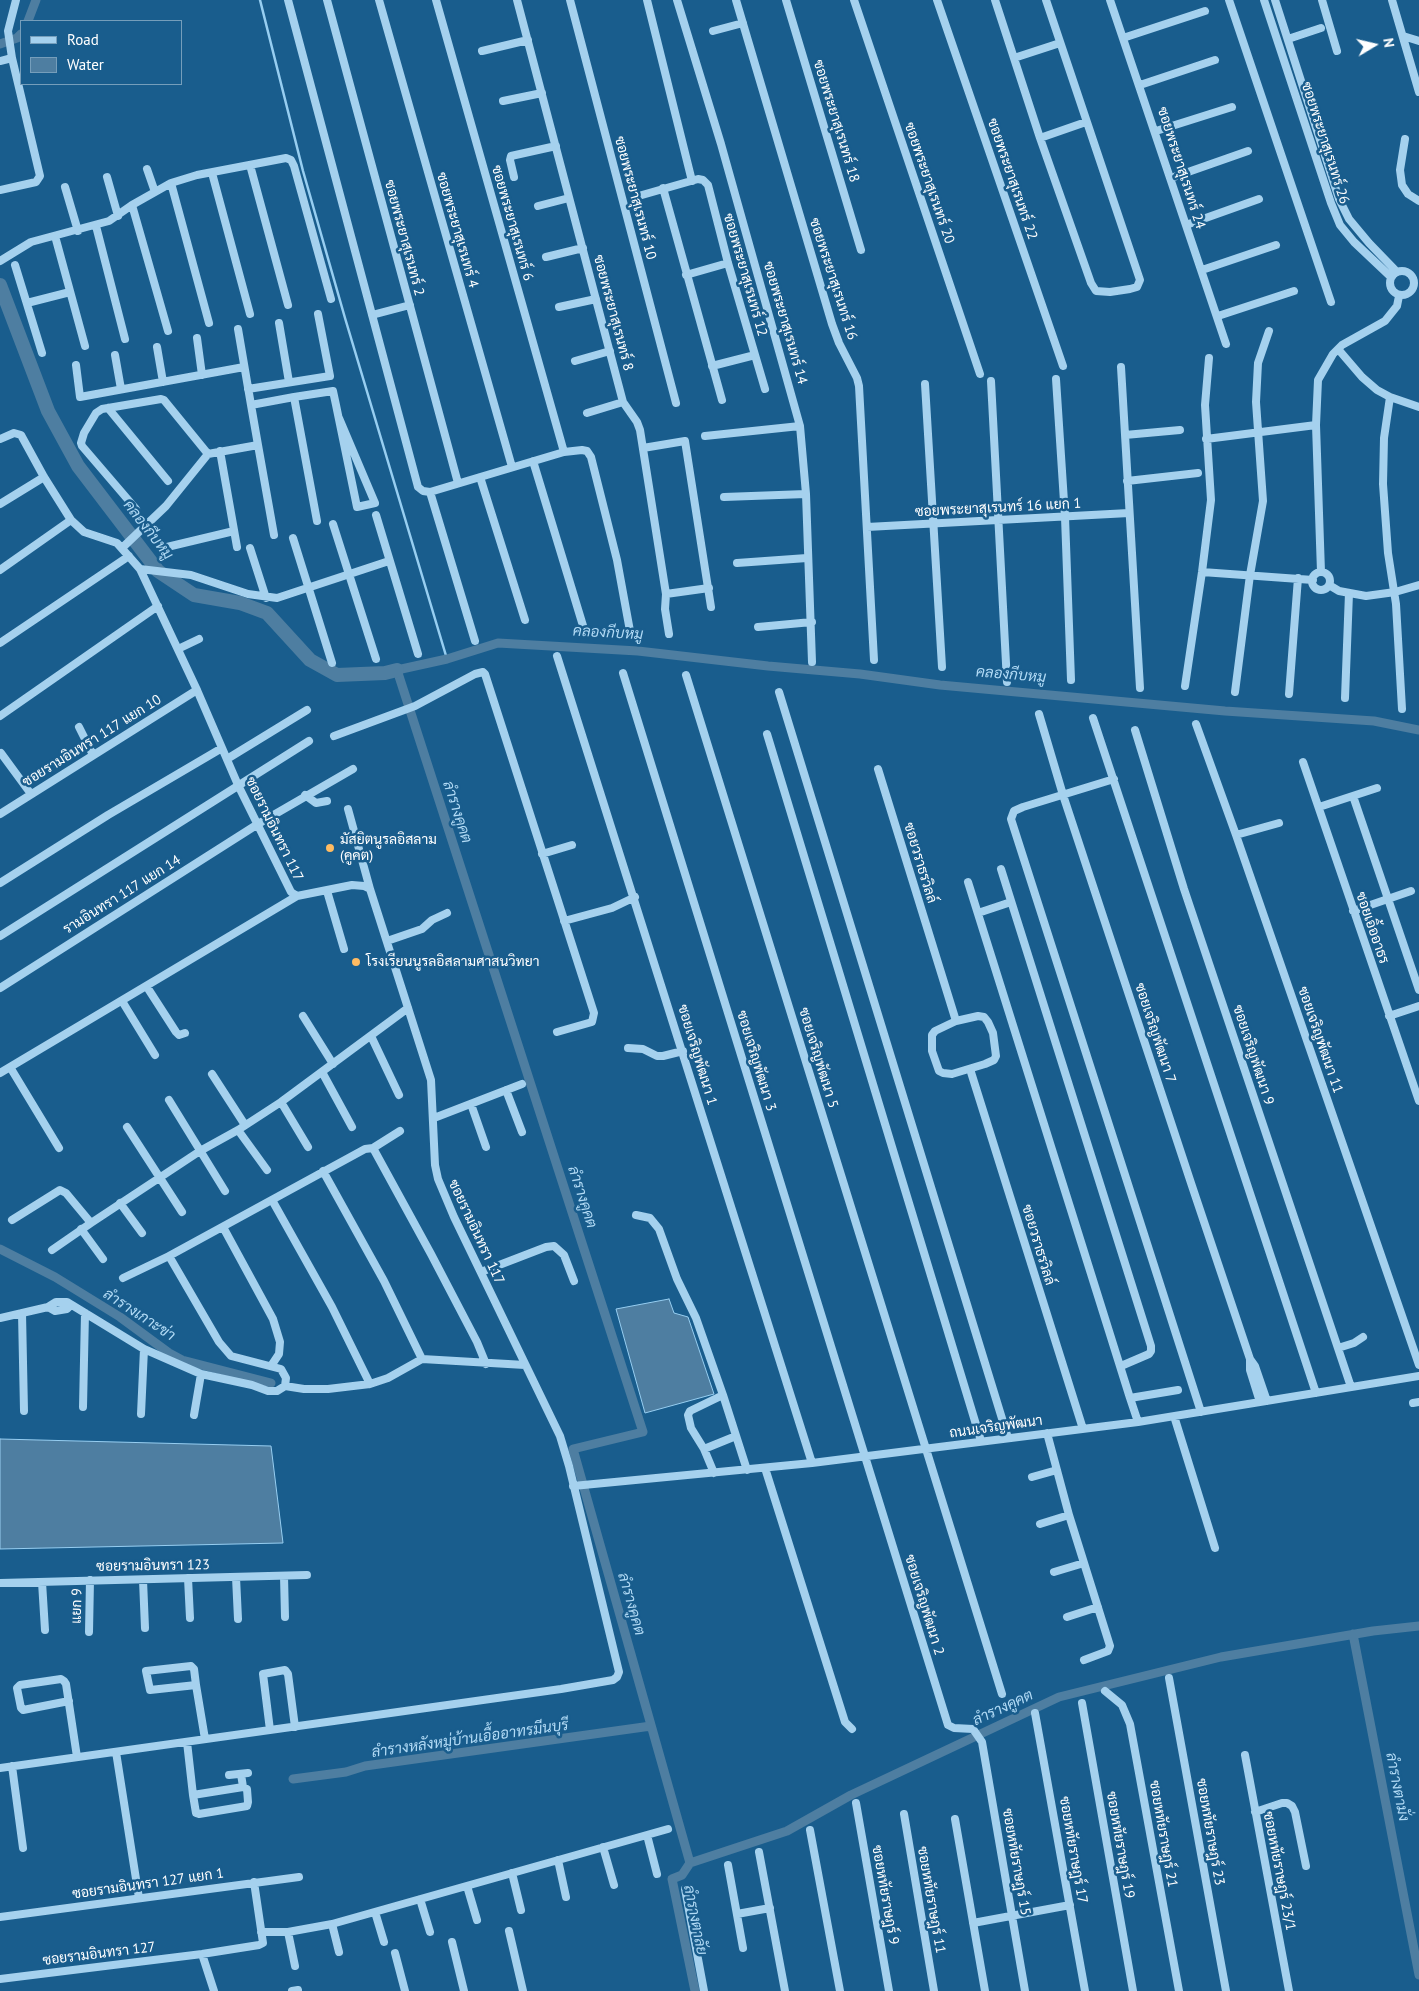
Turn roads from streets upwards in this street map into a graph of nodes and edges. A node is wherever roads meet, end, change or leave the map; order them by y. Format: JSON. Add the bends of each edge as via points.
{"nodes":[{"id":1,"x":16,"y":0,"type":"edge"},
{"id":2,"x":288,"y":0,"type":"edge"},
{"id":3,"x":327,"y":0,"type":"edge"},
{"id":4,"x":379,"y":0,"type":"edge"},
{"id":5,"x":436,"y":0,"type":"edge"},
{"id":6,"x":517,"y":0,"type":"edge"},
{"id":7,"x":570,"y":0,"type":"edge"},
{"id":8,"x":647,"y":0,"type":"edge"},
{"id":9,"x":676,"y":0,"type":"edge"},
{"id":10,"x":736,"y":0,"type":"edge"},
{"id":11,"x":786,"y":0,"type":"edge"},
{"id":12,"x":854,"y":0,"type":"edge"},
{"id":13,"x":937,"y":0,"type":"edge"},
{"id":14,"x":995,"y":0,"type":"edge"},
{"id":15,"x":1046,"y":0,"type":"edge"},
{"id":16,"x":1110,"y":0,"type":"edge"},
{"id":17,"x":1229,"y":0,"type":"edge"},
{"id":18,"x":1264,"y":0,"type":"edge"},
{"id":19,"x":1275,"y":0,"type":"edge"},
{"id":20,"x":1322,"y":0,"type":"edge"},
{"id":21,"x":1392,"y":0,"type":"edge"},
{"id":22,"x":1205,"y":11,"type":"dead end"},
{"id":23,"x":743,"y":23,"type":"junction"},
{"id":24,"x":1320,"y":28,"type":"dead end"},
{"id":25,"x":713,"y":31,"type":"dead end"},
{"id":26,"x":1403,"y":36,"type":"junction"},
{"id":27,"x":1123,"y":38,"type":"junction"},
{"id":28,"x":1288,"y":39,"type":"junction"},
{"id":29,"x":528,"y":40,"type":"junction"},
{"id":30,"x":1419,"y":41,"type":"edge"},
{"id":31,"x":1060,"y":43,"type":"junction"},
{"id":32,"x":1337,"y":50,"type":"dead end"},
{"id":33,"x":482,"y":51,"type":"dead end"},
{"id":34,"x":12,"y":58,"type":"junction"},
{"id":35,"x":1014,"y":58,"type":"junction"},
{"id":36,"x":1215,"y":60,"type":"dead end"},
{"id":37,"x":1294,"y":60,"type":"junction"},
{"id":38,"x":0,"y":61,"type":"edge"},
{"id":39,"x":1285,"y":63,"type":"junction"},
{"id":40,"x":1140,"y":86,"type":"junction"},
{"id":41,"x":1419,"y":92,"type":"edge"},
{"id":42,"x":542,"y":93,"type":"junction"},
{"id":43,"x":502,"y":101,"type":"dead end"},
{"id":44,"x":1232,"y":107,"type":"dead end"},
{"id":45,"x":1086,"y":122,"type":"junction"},
{"id":46,"x":1156,"y":131,"type":"junction"},
{"id":47,"x":1040,"y":138,"type":"junction"},
{"id":48,"x":1405,"y":139,"type":"dead end"},
{"id":49,"x":556,"y":146,"type":"junction"},
{"id":50,"x":1248,"y":151,"type":"dead end"},
{"id":51,"x":250,"y":165,"type":"junction"},
{"id":52,"x":147,"y":169,"type":"dead end"},
{"id":53,"x":212,"y":173,"type":"junction"},
{"id":54,"x":107,"y":177,"type":"dead end"},
{"id":55,"x":514,"y":177,"type":"dead end"},
{"id":56,"x":1170,"y":178,"type":"junction"},
{"id":57,"x":692,"y":181,"type":"junction"},
{"id":58,"x":171,"y":183,"type":"junction"},
{"id":59,"x":65,"y":187,"type":"dead end"},
{"id":60,"x":663,"y":188,"type":"junction"},
{"id":61,"x":0,"y":190,"type":"edge"},
{"id":62,"x":155,"y":192,"type":"junction"},
{"id":63,"x":642,"y":195,"type":"dead end"},
{"id":64,"x":570,"y":198,"type":"junction"},
{"id":65,"x":1259,"y":199,"type":"dead end"},
{"id":66,"x":1419,"y":201,"type":"edge"},
{"id":67,"x":132,"y":205,"type":"junction"},
{"id":68,"x":538,"y":206,"type":"dead end"},
{"id":69,"x":118,"y":216,"type":"junction"},
{"id":70,"x":1186,"y":225,"type":"junction"},
{"id":71,"x":96,"y":226,"type":"junction"},
{"id":72,"x":78,"y":231,"type":"junction"},
{"id":73,"x":55,"y":236,"type":"junction"},
{"id":74,"x":1276,"y":245,"type":"dead end"},
{"id":75,"x":583,"y":248,"type":"junction"},
{"id":76,"x":861,"y":250,"type":"dead end"},
{"id":77,"x":546,"y":257,"type":"dead end"},
{"id":78,"x":2,"y":259,"type":"edge"},
{"id":79,"x":728,"y":263,"type":"junction"},
{"id":80,"x":15,"y":265,"type":"dead end"},
{"id":81,"x":1202,"y":270,"type":"junction"},
{"id":82,"x":686,"y":275,"type":"junction"},
{"id":83,"x":1394,"y":275,"type":"junction"},
{"id":84,"x":1417,"y":279,"type":"edge"},
{"id":85,"x":1294,"y":291,"type":"dead end"},
{"id":86,"x":70,"y":292,"type":"junction"},
{"id":87,"x":1399,"y":296,"type":"junction"},
{"id":88,"x":331,"y":299,"type":"dead end"},
{"id":89,"x":596,"y":300,"type":"junction"},
{"id":90,"x":1331,"y":302,"type":"dead end"},
{"id":91,"x":27,"y":303,"type":"junction"},
{"id":92,"x":288,"y":305,"type":"dead end"},
{"id":93,"x":410,"y":305,"type":"junction"},
{"id":94,"x":559,"y":307,"type":"dead end"},
{"id":95,"x":250,"y":314,"type":"dead end"},
{"id":96,"x":318,"y":314,"type":"dead end"},
{"id":97,"x":372,"y":315,"type":"junction"},
{"id":98,"x":1218,"y":316,"type":"junction"},
{"id":99,"x":209,"y":323,"type":"dead end"},
{"id":100,"x":279,"y":323,"type":"dead end"},
{"id":101,"x":238,"y":329,"type":"dead end"},
{"id":102,"x":168,"y":331,"type":"dead end"},
{"id":103,"x":1269,"y":331,"type":"dead end"},
{"id":104,"x":196,"y":338,"type":"dead end"},
{"id":105,"x":125,"y":339,"type":"dead end"},
{"id":106,"x":1226,"y":344,"type":"dead end"},
{"id":107,"x":85,"y":346,"type":"dead end"},
{"id":108,"x":156,"y":347,"type":"dead end"},
{"id":109,"x":1338,"y":349,"type":"junction"},
{"id":110,"x":610,"y":351,"type":"junction"},
{"id":111,"x":42,"y":353,"type":"dead end"},
{"id":112,"x":115,"y":354,"type":"dead end"},
{"id":113,"x":755,"y":355,"type":"junction"},
{"id":114,"x":1209,"y":358,"type":"dead end"},
{"id":115,"x":575,"y":360,"type":"dead end"},
{"id":116,"x":76,"y":365,"type":"dead end"},
{"id":117,"x":712,"y":366,"type":"junction"},
{"id":118,"x":1063,"y":366,"type":"dead end"},
{"id":119,"x":244,"y":367,"type":"junction"},
{"id":120,"x":1120,"y":367,"type":"dead end"},
{"id":121,"x":980,"y":374,"type":"dead end"},
{"id":122,"x":202,"y":375,"type":"junction"},
{"id":123,"x":1056,"y":379,"type":"dead end"},
{"id":124,"x":991,"y":381,"type":"dead end"},
{"id":125,"x":163,"y":382,"type":"junction"},
{"id":126,"x":289,"y":382,"type":"junction"},
{"id":127,"x":925,"y":384,"type":"dead end"},
{"id":128,"x":121,"y":389,"type":"junction"},
{"id":129,"x":248,"y":389,"type":"junction"},
{"id":130,"x":765,"y":389,"type":"dead end"},
{"id":131,"x":294,"y":397,"type":"junction"},
{"id":132,"x":1390,"y":397,"type":"junction"},
{"id":133,"x":722,"y":400,"type":"dead end"},
{"id":134,"x":623,"y":402,"type":"junction"},
{"id":135,"x":676,"y":403,"type":"dead end"},
{"id":136,"x":251,"y":405,"type":"junction"},
{"id":137,"x":1419,"y":407,"type":"edge"},
{"id":138,"x":108,"y":408,"type":"junction"},
{"id":139,"x":587,"y":413,"type":"dead end"},
{"id":140,"x":338,"y":418,"type":"junction"},
{"id":141,"x":1316,"y":425,"type":"junction"},
{"id":142,"x":800,"y":426,"type":"junction"},
{"id":143,"x":1180,"y":430,"type":"dead end"},
{"id":144,"x":1258,"y":432,"type":"junction"},
{"id":145,"x":1125,"y":435,"type":"junction"},
{"id":146,"x":705,"y":436,"type":"dead end"},
{"id":147,"x":1206,"y":439,"type":"junction"},
{"id":148,"x":0,"y":440,"type":"edge"},
{"id":149,"x":258,"y":444,"type":"junction"},
{"id":150,"x":643,"y":448,"type":"junction"},
{"id":151,"x":220,"y":451,"type":"junction"},
{"id":152,"x":564,"y":452,"type":"junction"},
{"id":153,"x":208,"y":454,"type":"junction"},
{"id":154,"x":533,"y":460,"type":"junction"},
{"id":155,"x":512,"y":467,"type":"junction"},
{"id":156,"x":1198,"y":473,"type":"dead end"},
{"id":157,"x":44,"y":477,"type":"junction"},
{"id":158,"x":480,"y":477,"type":"junction"},
{"id":159,"x":168,"y":481,"type":"dead end"},
{"id":160,"x":1127,"y":481,"type":"junction"},
{"id":161,"x":458,"y":482,"type":"junction"},
{"id":162,"x":430,"y":492,"type":"junction"},
{"id":163,"x":806,"y":494,"type":"junction"},
{"id":164,"x":724,"y":497,"type":"dead end"},
{"id":165,"x":0,"y":504,"type":"edge"},
{"id":166,"x":136,"y":509,"type":"dead end"},
{"id":167,"x":1129,"y":512,"type":"junction"},
{"id":168,"x":376,"y":515,"type":"dead end"},
{"id":169,"x":1065,"y":516,"type":"junction"},
{"id":170,"x":71,"y":520,"type":"junction"},
{"id":171,"x":317,"y":521,"type":"dead end"},
{"id":172,"x":998,"y":521,"type":"junction"},
{"id":173,"x":333,"y":524,"type":"dead end"},
{"id":174,"x":934,"y":524,"type":"junction"},
{"id":175,"x":867,"y":527,"type":"junction"},
{"id":176,"x":234,"y":530,"type":"junction"},
{"id":177,"x":274,"y":535,"type":"dead end"},
{"id":178,"x":292,"y":538,"type":"dead end"},
{"id":179,"x":167,"y":547,"type":"dead end"},
{"id":180,"x":237,"y":547,"type":"dead end"},
{"id":181,"x":122,"y":548,"type":"junction"},
{"id":182,"x":250,"y":548,"type":"dead end"},
{"id":183,"x":130,"y":556,"type":"junction"},
{"id":184,"x":807,"y":558,"type":"junction"},
{"id":185,"x":390,"y":561,"type":"junction"},
{"id":186,"x":737,"y":563,"type":"dead end"},
{"id":187,"x":140,"y":569,"type":"junction"},
{"id":188,"x":0,"y":570,"type":"edge"},
{"id":189,"x":1202,"y":572,"type":"junction"},
{"id":190,"x":1320,"y":572,"type":"junction"},
{"id":191,"x":349,"y":574,"type":"junction"},
{"id":192,"x":1250,"y":575,"type":"junction"},
{"id":193,"x":1298,"y":578,"type":"junction"},
{"id":194,"x":1312,"y":580,"type":"junction"},
{"id":195,"x":1329,"y":585,"type":"junction"},
{"id":196,"x":1419,"y":585,"type":"edge"},
{"id":197,"x":308,"y":588,"type":"junction"},
{"id":198,"x":709,"y":588,"type":"junction"},
{"id":199,"x":1395,"y":592,"type":"junction"},
{"id":200,"x":1349,"y":593,"type":"junction"},
{"id":201,"x":666,"y":594,"type":"junction"},
{"id":202,"x":266,"y":598,"type":"junction"},
{"id":203,"x":158,"y":606,"type":"junction"},
{"id":204,"x":711,"y":607,"type":"dead end"},
{"id":205,"x":525,"y":620,"type":"dead end"},
{"id":206,"x":812,"y":622,"type":"junction"},
{"id":207,"x":758,"y":627,"type":"dead end"},
{"id":208,"x":584,"y":629,"type":"dead end"},
{"id":209,"x":630,"y":631,"type":"dead end"},
{"id":210,"x":669,"y":634,"type":"dead end"},
{"id":211,"x":199,"y":639,"type":"dead end"},
{"id":212,"x":475,"y":641,"type":"dead end"},
{"id":213,"x":0,"y":643,"type":"edge"},
{"id":214,"x":178,"y":649,"type":"junction"},
{"id":215,"x":418,"y":654,"type":"dead end"},
{"id":216,"x":558,"y":656,"type":"dead end"},
{"id":217,"x":376,"y":659,"type":"dead end"},
{"id":218,"x":874,"y":660,"type":"dead end"},
{"id":219,"x":812,"y":662,"type":"dead end"},
{"id":220,"x":332,"y":663,"type":"dead end"},
{"id":221,"x":942,"y":667,"type":"dead end"},
{"id":222,"x":622,"y":673,"type":"dead end"},
{"id":223,"x":686,"y":675,"type":"dead end"},
{"id":224,"x":1071,"y":680,"type":"dead end"},
{"id":225,"x":1007,"y":682,"type":"dead end"},
{"id":226,"x":1185,"y":686,"type":"dead end"},
{"id":227,"x":1140,"y":688,"type":"dead end"},
{"id":228,"x":197,"y":690,"type":"junction"},
{"id":229,"x":779,"y":692,"type":"dead end"},
{"id":230,"x":1235,"y":692,"type":"dead end"},
{"id":231,"x":1289,"y":694,"type":"dead end"},
{"id":232,"x":1345,"y":698,"type":"dead end"},
{"id":233,"x":1402,"y":709,"type":"dead end"},
{"id":234,"x":307,"y":710,"type":"dead end"},
{"id":235,"x":1039,"y":714,"type":"dead end"},
{"id":236,"x":0,"y":716,"type":"edge"},
{"id":237,"x":1093,"y":718,"type":"dead end"},
{"id":238,"x":1196,"y":724,"type":"dead end"},
{"id":239,"x":79,"y":727,"type":"dead end"},
{"id":240,"x":1135,"y":730,"type":"dead end"},
{"id":241,"x":767,"y":734,"type":"dead end"},
{"id":242,"x":334,"y":736,"type":"dead end"},
{"id":243,"x":309,"y":741,"type":"dead end"},
{"id":244,"x":222,"y":748,"type":"junction"},
{"id":245,"x":1,"y":753,"type":"dead end"},
{"id":246,"x":93,"y":755,"type":"junction"},
{"id":247,"x":227,"y":759,"type":"junction"},
{"id":248,"x":1304,"y":762,"type":"dead end"},
{"id":249,"x":352,"y":768,"type":"dead end"},
{"id":250,"x":878,"y":769,"type":"dead end"},
{"id":251,"x":1114,"y":779,"type":"junction"},
{"id":252,"x":238,"y":786,"type":"junction"},
{"id":253,"x":1377,"y":788,"type":"dead end"},
{"id":254,"x":31,"y":794,"type":"junction"},
{"id":255,"x":305,"y":795,"type":"junction"},
{"id":256,"x":1063,"y":795,"type":"junction"},
{"id":257,"x":1353,"y":796,"type":"junction"},
{"id":258,"x":327,"y":801,"type":"dead end"},
{"id":259,"x":1318,"y":807,"type":"junction"},
{"id":260,"x":348,"y":809,"type":"dead end"},
{"id":261,"x":0,"y":814,"type":"edge"},
{"id":262,"x":1279,"y":823,"type":"dead end"},
{"id":263,"x":258,"y":824,"type":"junction"},
{"id":264,"x":1236,"y":835,"type":"junction"},
{"id":265,"x":572,"y":845,"type":"dead end"},
{"id":266,"x":542,"y":854,"type":"junction"},
{"id":267,"x":1001,"y":869,"type":"dead end"},
{"id":268,"x":968,"y":882,"type":"dead end"},
{"id":269,"x":0,"y":883,"type":"edge"},
{"id":270,"x":370,"y":889,"type":"junction"},
{"id":271,"x":327,"y":891,"type":"junction"},
{"id":272,"x":1411,"y":891,"type":"dead end"},
{"id":273,"x":297,"y":896,"type":"junction"},
{"id":274,"x":635,"y":897,"type":"junction"},
{"id":275,"x":1387,"y":899,"type":"junction"},
{"id":276,"x":1012,"y":902,"type":"junction"},
{"id":277,"x":1353,"y":911,"type":"junction"},
{"id":278,"x":447,"y":913,"type":"dead end"},
{"id":279,"x":978,"y":913,"type":"junction"},
{"id":280,"x":564,"y":921,"type":"junction"},
{"id":281,"x":0,"y":936,"type":"edge"},
{"id":282,"x":386,"y":941,"type":"junction"},
{"id":283,"x":344,"y":949,"type":"dead end"},
{"id":284,"x":147,"y":987,"type":"junction"},
{"id":285,"x":0,"y":988,"type":"edge"},
{"id":286,"x":1419,"y":990,"type":"edge"},
{"id":287,"x":122,"y":1001,"type":"junction"},
{"id":288,"x":1419,"y":1006,"type":"edge"},
{"id":289,"x":408,"y":1008,"type":"junction"},
{"id":290,"x":303,"y":1016,"type":"dead end"},
{"id":291,"x":1389,"y":1016,"type":"junction"},
{"id":292,"x":956,"y":1021,"type":"junction"},
{"id":293,"x":557,"y":1032,"type":"dead end"},
{"id":294,"x":185,"y":1033,"type":"dead end"},
{"id":295,"x":371,"y":1036,"type":"junction"},
{"id":296,"x":628,"y":1048,"type":"dead end"},
{"id":297,"x":683,"y":1052,"type":"junction"},
{"id":298,"x":155,"y":1055,"type":"dead end"},
{"id":299,"x":333,"y":1064,"type":"junction"},
{"id":300,"x":10,"y":1067,"type":"junction"},
{"id":301,"x":970,"y":1069,"type":"junction"},
{"id":302,"x":322,"y":1072,"type":"junction"},
{"id":303,"x":0,"y":1073,"type":"edge"},
{"id":304,"x":212,"y":1074,"type":"dead end"},
{"id":305,"x":522,"y":1084,"type":"dead end"},
{"id":306,"x":506,"y":1090,"type":"junction"},
{"id":307,"x":399,"y":1094,"type":"dead end"},
{"id":308,"x":169,"y":1100,"type":"dead end"},
{"id":309,"x":1419,"y":1101,"type":"edge"},
{"id":310,"x":281,"y":1102,"type":"junction"},
{"id":311,"x":471,"y":1104,"type":"junction"},
{"id":312,"x":434,"y":1118,"type":"junction"},
{"id":313,"x":127,"y":1127,"type":"dead end"},
{"id":314,"x":352,"y":1127,"type":"dead end"},
{"id":315,"x":242,"y":1128,"type":"junction"},
{"id":316,"x":400,"y":1131,"type":"dead end"},
{"id":317,"x":522,"y":1132,"type":"dead end"},
{"id":318,"x":486,"y":1146,"type":"dead end"},
{"id":319,"x":308,"y":1147,"type":"dead end"},
{"id":320,"x":58,"y":1148,"type":"dead end"},
{"id":321,"x":373,"y":1148,"type":"junction"},
{"id":322,"x":200,"y":1150,"type":"junction"},
{"id":323,"x":267,"y":1170,"type":"dead end"},
{"id":324,"x":323,"y":1171,"type":"junction"},
{"id":325,"x":159,"y":1177,"type":"junction"},
{"id":326,"x":225,"y":1192,"type":"dead end"},
{"id":327,"x":272,"y":1200,"type":"junction"},
{"id":328,"x":120,"y":1202,"type":"junction"},
{"id":329,"x":182,"y":1212,"type":"dead end"},
{"id":330,"x":636,"y":1215,"type":"dead end"},
{"id":331,"x":12,"y":1220,"type":"dead end"},
{"id":332,"x":90,"y":1223,"type":"junction"},
{"id":333,"x":223,"y":1227,"type":"junction"},
{"id":334,"x":81,"y":1229,"type":"junction"},
{"id":335,"x":142,"y":1233,"type":"dead end"},
{"id":336,"x":52,"y":1250,"type":"dead end"},
{"id":337,"x":169,"y":1256,"type":"junction"},
{"id":338,"x":103,"y":1259,"type":"dead end"},
{"id":339,"x":481,"y":1272,"type":"junction"},
{"id":340,"x":123,"y":1278,"type":"dead end"},
{"id":341,"x":574,"y":1281,"type":"dead end"},
{"id":342,"x":22,"y":1312,"type":"junction"},
{"id":343,"x":85,"y":1313,"type":"junction"},
{"id":344,"x":0,"y":1318,"type":"edge"},
{"id":345,"x":1363,"y":1337,"type":"dead end"},
{"id":346,"x":1338,"y":1348,"type":"junction"},
{"id":347,"x":144,"y":1349,"type":"junction"},
{"id":348,"x":422,"y":1359,"type":"junction"},
{"id":349,"x":486,"y":1364,"type":"junction"},
{"id":350,"x":525,"y":1365,"type":"junction"},
{"id":351,"x":1419,"y":1365,"type":"edge"},
{"id":352,"x":271,"y":1366,"type":"junction"},
{"id":353,"x":1120,"y":1366,"type":"junction"},
{"id":354,"x":200,"y":1374,"type":"junction"},
{"id":355,"x":1419,"y":1376,"type":"edge"},
{"id":356,"x":370,"y":1384,"type":"junction"},
{"id":357,"x":285,"y":1386,"type":"junction"},
{"id":358,"x":1351,"y":1387,"type":"junction"},
{"id":359,"x":1178,"y":1390,"type":"dead end"},
{"id":360,"x":1316,"y":1393,"type":"junction"},
{"id":361,"x":723,"y":1395,"type":"junction"},
{"id":362,"x":1130,"y":1398,"type":"junction"},
{"id":363,"x":1264,"y":1401,"type":"junction"},
{"id":364,"x":82,"y":1407,"type":"dead end"},
{"id":365,"x":24,"y":1411,"type":"dead end"},
{"id":366,"x":1202,"y":1412,"type":"junction"},
{"id":367,"x":141,"y":1414,"type":"dead end"},
{"id":368,"x":194,"y":1415,"type":"dead end"},
{"id":369,"x":1174,"y":1416,"type":"junction"},
{"id":370,"x":1138,"y":1422,"type":"junction"},
{"id":371,"x":1083,"y":1429,"type":"junction"},
{"id":372,"x":1047,"y":1433,"type":"junction"},
{"id":373,"x":736,"y":1436,"type":"junction"},
{"id":374,"x":1008,"y":1438,"type":"junction"},
{"id":375,"x":980,"y":1442,"type":"junction"},
{"id":376,"x":704,"y":1448,"type":"junction"},
{"id":377,"x":926,"y":1449,"type":"junction"},
{"id":378,"x":865,"y":1456,"type":"junction"},
{"id":379,"x":812,"y":1463,"type":"junction"},
{"id":380,"x":765,"y":1468,"type":"junction"},
{"id":381,"x":747,"y":1470,"type":"junction"},
{"id":382,"x":1057,"y":1470,"type":"junction"},
{"id":383,"x":714,"y":1473,"type":"junction"},
{"id":384,"x":1032,"y":1477,"type":"dead end"},
{"id":385,"x":581,"y":1485,"type":"junction"},
{"id":386,"x":1070,"y":1515,"type":"junction"},
{"id":387,"x":1040,"y":1524,"type":"dead end"},
{"id":388,"x":1214,"y":1548,"type":"dead end"},
{"id":389,"x":1084,"y":1563,"type":"junction"},
{"id":390,"x":1054,"y":1572,"type":"dead end"},
{"id":391,"x":307,"y":1575,"type":"dead end"},
{"id":392,"x":284,"y":1576,"type":"junction"},
{"id":393,"x":236,"y":1577,"type":"junction"},
{"id":394,"x":188,"y":1578,"type":"junction"},
{"id":395,"x":90,"y":1580,"type":"junction"},
{"id":396,"x":143,"y":1580,"type":"junction"},
{"id":397,"x":42,"y":1582,"type":"junction"},
{"id":398,"x":0,"y":1583,"type":"edge"},
{"id":399,"x":1098,"y":1607,"type":"junction"},
{"id":400,"x":284,"y":1617,"type":"dead end"},
{"id":401,"x":1067,"y":1617,"type":"dead end"},
{"id":402,"x":190,"y":1618,"type":"dead end"},
{"id":403,"x":238,"y":1619,"type":"dead end"},
{"id":404,"x":145,"y":1628,"type":"dead end"},
{"id":405,"x":45,"y":1630,"type":"dead end"},
{"id":406,"x":89,"y":1632,"type":"dead end"},
{"id":407,"x":1084,"y":1660,"type":"dead end"},
{"id":408,"x":1169,"y":1678,"type":"dead end"},
{"id":409,"x":196,"y":1685,"type":"junction"},
{"id":410,"x":1105,"y":1691,"type":"dead end"},
{"id":411,"x":1002,"y":1694,"type":"dead end"},
{"id":412,"x":69,"y":1701,"type":"junction"},
{"id":413,"x":1082,"y":1703,"type":"dead end"},
{"id":414,"x":1035,"y":1713,"type":"dead end"},
{"id":415,"x":295,"y":1727,"type":"junction"},
{"id":416,"x":852,"y":1729,"type":"dead end"},
{"id":417,"x":270,"y":1730,"type":"junction"},
{"id":418,"x":981,"y":1738,"type":"joint"},
{"id":419,"x":205,"y":1739,"type":"junction"},
{"id":420,"x":186,"y":1742,"type":"junction"},
{"id":421,"x":116,"y":1752,"type":"junction"},
{"id":422,"x":1244,"y":1755,"type":"dead end"},
{"id":423,"x":77,"y":1757,"type":"junction"},
{"id":424,"x":12,"y":1766,"type":"junction"},
{"id":425,"x":0,"y":1768,"type":"edge"},
{"id":426,"x":229,"y":1775,"type":"dead end"},
{"id":427,"x":243,"y":1787,"type":"junction"},
{"id":428,"x":193,"y":1795,"type":"junction"},
{"id":429,"x":856,"y":1803,"type":"dead end"},
{"id":430,"x":1255,"y":1812,"type":"junction"},
{"id":431,"x":904,"y":1814,"type":"dead end"},
{"id":432,"x":955,"y":1820,"type":"dead end"},
{"id":433,"x":668,"y":1829,"type":"dead end"},
{"id":434,"x":810,"y":1830,"type":"dead end"},
{"id":435,"x":647,"y":1835,"type":"junction"},
{"id":436,"x":603,"y":1847,"type":"junction"},
{"id":437,"x":23,"y":1848,"type":"dead end"},
{"id":438,"x":759,"y":1852,"type":"dead end"},
{"id":439,"x":558,"y":1860,"type":"junction"},
{"id":440,"x":728,"y":1865,"type":"dead end"},
{"id":441,"x":1306,"y":1866,"type":"dead end"},
{"id":442,"x":512,"y":1873,"type":"junction"},
{"id":443,"x":657,"y":1874,"type":"dead end"},
{"id":444,"x":299,"y":1877,"type":"dead end"},
{"id":445,"x":254,"y":1882,"type":"junction"},
{"id":446,"x":467,"y":1886,"type":"junction"},
{"id":447,"x":614,"y":1886,"type":"dead end"},
{"id":448,"x":685,"y":1889,"type":"dead end"},
{"id":449,"x":566,"y":1897,"type":"dead end"},
{"id":450,"x":139,"y":1898,"type":"junction"},
{"id":451,"x":420,"y":1899,"type":"junction"},
{"id":452,"x":1070,"y":1906,"type":"junction"},
{"id":453,"x":770,"y":1908,"type":"junction"},
{"id":454,"x":521,"y":1910,"type":"dead end"},
{"id":455,"x":376,"y":1912,"type":"junction"},
{"id":456,"x":737,"y":1914,"type":"junction"},
{"id":457,"x":0,"y":1917,"type":"edge"},
{"id":458,"x":1013,"y":1917,"type":"junction"},
{"id":459,"x":477,"y":1920,"type":"dead end"},
{"id":460,"x":973,"y":1923,"type":"junction"},
{"id":461,"x":332,"y":1924,"type":"junction"},
{"id":462,"x":509,"y":1930,"type":"dead end"},
{"id":463,"x":262,"y":1932,"type":"junction"},
{"id":464,"x":288,"y":1932,"type":"junction"},
{"id":465,"x":430,"y":1932,"type":"dead end"},
{"id":466,"x":384,"y":1942,"type":"dead end"},
{"id":467,"x":452,"y":1942,"type":"dead end"},
{"id":468,"x":743,"y":1948,"type":"dead end"},
{"id":469,"x":339,"y":1952,"type":"dead end"},
{"id":470,"x":395,"y":1953,"type":"dead end"},
{"id":471,"x":202,"y":1954,"type":"junction"},
{"id":472,"x":295,"y":1966,"type":"dead end"},
{"id":473,"x":0,"y":1978,"type":"edge"},
{"id":474,"x":214,"y":1991,"type":"edge"},
{"id":475,"x":405,"y":1991,"type":"edge"},
{"id":476,"x":464,"y":1991,"type":"edge"},
{"id":477,"x":523,"y":1991,"type":"edge"},
{"id":478,"x":704,"y":1991,"type":"edge"},
{"id":479,"x":785,"y":1991,"type":"edge"},
{"id":480,"x":840,"y":1991,"type":"edge"},
{"id":481,"x":889,"y":1991,"type":"edge"},
{"id":482,"x":934,"y":1991,"type":"edge"},
{"id":483,"x":985,"y":1991,"type":"edge"},
{"id":484,"x":1025,"y":1991,"type":"edge"},
{"id":485,"x":1085,"y":1991,"type":"edge"},
{"id":486,"x":1133,"y":1991,"type":"edge"},
{"id":487,"x":1179,"y":1991,"type":"edge"},
{"id":488,"x":1226,"y":1991,"type":"edge"},
{"id":489,"x":1289,"y":1991,"type":"edge"}],
"edges":[{"from":1,"to":34,"type":"street","via":[[8,31]]},
{"from":2,"to":97,"type":"street"},
{"from":3,"to":93,"type":"street","name":"ซอยพระยาสุเรนทร์ 2"},
{"from":4,"to":155,"type":"street","name":"ซอยพระยาสุเรนทร์ 4"},
{"from":5,"to":152,"type":"street","name":"ซอยพระยาสุเรนทร์ 6"},
{"from":6,"to":29,"type":"street","name":"ซอยพระยาสุเรนทร์ 8"},
{"from":7,"to":135,"type":"street","name":"ซอยพระยาสุเรนทร์ 10"},
{"from":8,"to":57,"type":"street"},
{"from":9,"to":142,"type":"street","name":"ซอยพระยาสุเรนทร์ 14","via":[[721,144]]},
{"from":10,"to":23,"type":"street","name":"ซอยพระยาสุเรนทร์ 16"},
{"from":11,"to":76,"type":"street","name":"ซอยพระยาสุเรนทร์ 18"},
{"from":12,"to":121,"type":"street","name":"ซอยพระยาสุเรนทร์ 20"},
{"from":13,"to":118,"type":"street","name":"ซอยพระยาสุเรนทร์ 22"},
{"from":14,"to":35,"type":"street"},
{"from":15,"to":31,"type":"street"},
{"from":16,"to":27,"type":"street","name":"ซอยพระยาสุเรนทร์ 24"},
{"from":17,"to":90,"type":"street"},
{"from":18,"to":39,"type":"street","name":"ซอยพระยาสุเรนทร์ 26"},
{"from":19,"to":28,"type":"street","name":"ซอยพระยาสุเรนทร์ 26"},
{"from":20,"to":32,"type":"street"},
{"from":21,"to":26,"type":"street"},
{"from":22,"to":27,"type":"street"},
{"from":23,"to":25,"type":"street"},
{"from":23,"to":175,"type":"street","name":"ซอยพระยาสุเรนทร์ 16","via":[[832,324],[857,378]]},
{"from":24,"to":28,"type":"street"},
{"from":26,"to":30,"type":"street"},
{"from":26,"to":41,"type":"street"},
{"from":27,"to":40,"type":"street","name":"ซอยพระยาสุเรนทร์ 24"},
{"from":28,"to":37,"type":"street","name":"ซอยพระยาสุเรนทร์ 26"},
{"from":29,"to":33,"type":"street"},
{"from":29,"to":42,"type":"street","name":"ซอยพระยาสุเรนทร์ 8"},
{"from":31,"to":35,"type":"street"},
{"from":31,"to":45,"type":"street"},
{"from":34,"to":38,"type":"street"},
{"from":34,"to":61,"type":"street","via":[[40,178],[36,182]]},
{"from":35,"to":47,"type":"street"},
{"from":36,"to":40,"type":"street"},
{"from":37,"to":39,"type":"street"},
{"from":37,"to":83,"type":"street","name":"ซอยพระยาสุเรนทร์ 26","via":[[1339,200],[1349,219]]},
{"from":39,"to":83,"type":"street","name":"ซอยพระยาสุเรนทร์ 26","via":[[1340,226]]},
{"from":40,"to":46,"type":"street","name":"ซอยพระยาสุเรนทร์ 24"},
{"from":42,"to":43,"type":"street"},
{"from":42,"to":49,"type":"street","name":"ซอยพระยาสุเรนทร์ 8"},
{"from":44,"to":46,"type":"street"},
{"from":45,"to":47,"type":"street"},
{"from":45,"to":47,"type":"street","via":[[1140,280],[1137,287],[1130,290],[1096,290],[1091,283]]},
{"from":46,"to":56,"type":"street","name":"ซอยพระยาสุเรนทร์ 24"},
{"from":48,"to":66,"type":"street","via":[[1400,170],[1402,185]]},
{"from":49,"to":55,"type":"street","via":[[511,156]]},
{"from":49,"to":64,"type":"street","name":"ซอยพระยาสุเรนทร์ 8"},
{"from":50,"to":56,"type":"street"},
{"from":51,"to":53,"type":"street"},
{"from":51,"to":88,"type":"street","via":[[286,158],[294,166]]},
{"from":51,"to":92,"type":"street"},
{"from":52,"to":62,"type":"street"},
{"from":53,"to":58,"type":"street"},
{"from":53,"to":95,"type":"street"},
{"from":54,"to":69,"type":"street"},
{"from":56,"to":70,"type":"street","name":"ซอยพระยาสุเรนทร์ 24"},
{"from":57,"to":60,"type":"street"},
{"from":57,"to":79,"type":"street","name":"ซอยพระยาสุเรนทร์ 12","via":[[702,180],[708,185]]},
{"from":58,"to":62,"type":"street"},
{"from":58,"to":99,"type":"street"},
{"from":59,"to":72,"type":"street"},
{"from":60,"to":63,"type":"street"},
{"from":60,"to":82,"type":"street"},
{"from":62,"to":67,"type":"street"},
{"from":64,"to":68,"type":"street"},
{"from":64,"to":75,"type":"street","name":"ซอยพระยาสุเรนทร์ 8"},
{"from":65,"to":70,"type":"street"},
{"from":67,"to":69,"type":"street"},
{"from":67,"to":102,"type":"street"},
{"from":69,"to":71,"type":"street"},
{"from":70,"to":81,"type":"street","name":"ซอยพระยาสุเรนทร์ 24"},
{"from":71,"to":72,"type":"street"},
{"from":71,"to":105,"type":"street"},
{"from":72,"to":73,"type":"street"},
{"from":73,"to":78,"type":"street","via":[[31,242]]},
{"from":73,"to":86,"type":"street"},
{"from":74,"to":81,"type":"street"},
{"from":75,"to":77,"type":"street"},
{"from":75,"to":89,"type":"street","name":"ซอยพระยาสุเรนทร์ 8"},
{"from":79,"to":82,"type":"street"},
{"from":79,"to":113,"type":"street","name":"ซอยพระยาสุเรนทร์ 12"},
{"from":80,"to":91,"type":"street"},
{"from":81,"to":98,"type":"street","name":"ซอยพระยาสุเรนทร์ 24"},
{"from":82,"to":117,"type":"street"},
{"from":83,"to":84,"type":"street","name":"ซอยพระยาสุเรนทร์ 26","via":[[1408,272]]},
{"from":83,"to":87,"type":"street","name":"ซอยพระยาสุเรนทร์ 26","via":[[1391,288]]},
{"from":84,"to":87,"type":"street","name":"ซอยพระยาสุเรนทร์ 26","via":[[1408,295]]},
{"from":85,"to":98,"type":"street"},
{"from":86,"to":91,"type":"street"},
{"from":86,"to":107,"type":"street"},
{"from":87,"to":109,"type":"street","via":[[1397,306],[1385,321]]},
{"from":89,"to":94,"type":"street"},
{"from":89,"to":110,"type":"street","name":"ซอยพระยาสุเรนทร์ 8"},
{"from":91,"to":111,"type":"street"},
{"from":93,"to":97,"type":"street"},
{"from":93,"to":161,"type":"street","name":"ซอยพระยาสุเรนทร์ 2"},
{"from":96,"to":126,"type":"street","via":[[330,376]]},
{"from":97,"to":162,"type":"street","via":[[418,487]]},
{"from":98,"to":106,"type":"street","name":"ซอยพระยาสุเรนทร์ 24"},
{"from":100,"to":126,"type":"street"},
{"from":101,"to":119,"type":"street"},
{"from":103,"to":144,"type":"street","via":[[1258,363]]},
{"from":104,"to":122,"type":"street"},
{"from":108,"to":125,"type":"street"},
{"from":109,"to":132,"type":"street","via":[[1362,378]]},
{"from":109,"to":141,"type":"street","via":[[1318,380]]},
{"from":110,"to":115,"type":"street"},
{"from":110,"to":134,"type":"street","name":"ซอยพระยาสุเรนทร์ 8"},
{"from":112,"to":128,"type":"street"},
{"from":113,"to":117,"type":"street"},
{"from":113,"to":130,"type":"street","name":"ซอยพระยาสุเรนทร์ 12"},
{"from":114,"to":147,"type":"street"},
{"from":116,"to":128,"type":"street","via":[[80,397]]},
{"from":117,"to":133,"type":"street"},
{"from":119,"to":122,"type":"street"},
{"from":119,"to":129,"type":"street"},
{"from":120,"to":145,"type":"street"},
{"from":122,"to":125,"type":"street"},
{"from":123,"to":169,"type":"street"},
{"from":124,"to":172,"type":"street"},
{"from":125,"to":128,"type":"street"},
{"from":126,"to":129,"type":"street"},
{"from":127,"to":174,"type":"street"},
{"from":129,"to":136,"type":"street"},
{"from":131,"to":136,"type":"street"},
{"from":131,"to":140,"type":"street","via":[[334,391]]},
{"from":131,"to":171,"type":"street"},
{"from":132,"to":137,"type":"street"},
{"from":132,"to":199,"type":"street","via":[[1384,438],[1383,484],[1388,553]]},
{"from":134,"to":139,"type":"street"},
{"from":134,"to":150,"type":"street","name":"ซอยพระยาสุเรนทร์ 8","via":[[637,422]]},
{"from":136,"to":149,"type":"street"},
{"from":138,"to":153,"type":"street","via":[[161,398]]},
{"from":138,"to":159,"type":"street"},
{"from":138,"to":166,"type":"street","via":[[96,413],[81,443]]},
{"from":140,"to":140,"type":"street","via":[[357,507],[375,503],[360,469]]},
{"from":141,"to":144,"type":"street"},
{"from":141,"to":190,"type":"street"},
{"from":142,"to":146,"type":"street"},
{"from":142,"to":163,"type":"street","name":"ซอยพระยาสุเรนทร์ 14"},
{"from":143,"to":145,"type":"street"},
{"from":144,"to":147,"type":"street"},
{"from":144,"to":192,"type":"street","via":[[1263,501]]},
{"from":145,"to":160,"type":"street"},
{"from":147,"to":189,"type":"street","via":[[1211,500]]},
{"from":148,"to":157,"type":"street","name":"ซอยรามอินทรา 117","via":[[14,433],[21,435]]},
{"from":149,"to":151,"type":"street"},
{"from":149,"to":177,"type":"street"},
{"from":150,"to":198,"type":"street","via":[[685,441]]},
{"from":150,"to":201,"type":"street","name":"ซอยพระยาสุเรนทร์ 8"},
{"from":151,"to":153,"type":"street"},
{"from":151,"to":176,"type":"street"},
{"from":152,"to":154,"type":"street"},
{"from":152,"to":209,"type":"street","via":[[582,450],[591,456],[618,560]]},
{"from":153,"to":181,"type":"street","via":[[190,479]]},
{"from":154,"to":155,"type":"street"},
{"from":154,"to":208,"type":"street"},
{"from":155,"to":158,"type":"street"},
{"from":156,"to":160,"type":"street"},
{"from":157,"to":165,"type":"street"},
{"from":157,"to":170,"type":"street","name":"ซอยรามอินทรา 117"},
{"from":158,"to":161,"type":"street"},
{"from":158,"to":205,"type":"street"},
{"from":160,"to":167,"type":"street"},
{"from":161,"to":162,"type":"street"},
{"from":162,"to":212,"type":"street"},
{"from":163,"to":164,"type":"street"},
{"from":163,"to":184,"type":"street","name":"ซอยพระยาสุเรนทร์ 14"},
{"from":167,"to":169,"type":"street","name":"ซอยพระยาสุเรนทร์ 16 แยก 1"},
{"from":167,"to":227,"type":"street"},
{"from":168,"to":185,"type":"street"},
{"from":169,"to":172,"type":"street","name":"ซอยพระยาสุเรนทร์ 16 แยก 1"},
{"from":169,"to":224,"type":"street"},
{"from":170,"to":181,"type":"street","name":"ซอยรามอินทรา 117","via":[[84,532]]},
{"from":170,"to":188,"type":"street"},
{"from":172,"to":174,"type":"street","name":"ซอยพระยาสุเรนทร์ 16 แยก 1"},
{"from":172,"to":225,"type":"street"},
{"from":173,"to":191,"type":"street"},
{"from":174,"to":175,"type":"street","name":"ซอยพระยาสุเรนทร์ 16 แยก 1"},
{"from":174,"to":221,"type":"street"},
{"from":175,"to":218,"type":"street","name":"ซอยพระยาสุเรนทร์ 16"},
{"from":176,"to":179,"type":"street"},
{"from":176,"to":180,"type":"street"},
{"from":178,"to":197,"type":"street"},
{"from":181,"to":183,"type":"street","name":"ซอยรามอินทรา 117"},
{"from":182,"to":202,"type":"street"},
{"from":183,"to":187,"type":"street","name":"ซอยรามอินทรา 117"},
{"from":183,"to":213,"type":"street"},
{"from":184,"to":186,"type":"street"},
{"from":184,"to":206,"type":"street","name":"ซอยพระยาสุเรนทร์ 14"},
{"from":185,"to":191,"type":"street"},
{"from":185,"to":215,"type":"street"},
{"from":187,"to":202,"type":"street","via":[[190,575]]},
{"from":187,"to":203,"type":"street","name":"ซอยรามอินทรา 117"},
{"from":189,"to":192,"type":"street"},
{"from":189,"to":226,"type":"street"},
{"from":190,"to":194,"type":"street"},
{"from":190,"to":195,"type":"street","via":[[1327,575]]},
{"from":191,"to":197,"type":"street"},
{"from":191,"to":217,"type":"street"},
{"from":192,"to":193,"type":"street"},
{"from":192,"to":230,"type":"street"},
{"from":193,"to":194,"type":"street"},
{"from":193,"to":231,"type":"street"},
{"from":194,"to":195,"type":"street","via":[[1317,589]]},
{"from":195,"to":200,"type":"street"},
{"from":196,"to":199,"type":"street"},
{"from":197,"to":202,"type":"street","via":[[277,598]]},
{"from":197,"to":220,"type":"street"},
{"from":198,"to":201,"type":"street"},
{"from":198,"to":204,"type":"street"},
{"from":199,"to":200,"type":"street","via":[[1366,596]]},
{"from":199,"to":233,"type":"street"},
{"from":200,"to":232,"type":"street"},
{"from":201,"to":210,"type":"street","name":"ซอยพระยาสุเรนทร์ 8"},
{"from":203,"to":214,"type":"street","name":"ซอยรามอินทรา 117"},
{"from":203,"to":236,"type":"street"},
{"from":206,"to":207,"type":"street"},
{"from":206,"to":219,"type":"street","name":"ซอยพระยาสุเรนทร์ 14"},
{"from":211,"to":214,"type":"street"},
{"from":214,"to":228,"type":"street","name":"ซอยรามอินทรา 117"},
{"from":216,"to":274,"type":"street","name":"ซอยเจริญพัฒนา 1"},
{"from":222,"to":378,"type":"street","name":"ซอยเจริญพัฒนา 3"},
{"from":223,"to":377,"type":"street","name":"ซอยเจริญพัฒนา 5"},
{"from":228,"to":244,"type":"street","name":"ซอยรามอินทรา 117"},
{"from":228,"to":246,"type":"street","name":"ซอยรามอินทรา 117 แยก 10"},
{"from":229,"to":374,"type":"street"},
{"from":234,"to":247,"type":"street"},
{"from":235,"to":256,"type":"street","name":"ซอยเจริญพัฒนา 7"},
{"from":237,"to":251,"type":"street"},
{"from":238,"to":264,"type":"street","name":"ซอยเจริญพัฒนา 11"},
{"from":239,"to":246,"type":"street"},
{"from":240,"to":346,"type":"street","name":"ซอยเจริญพัฒนา 9"},
{"from":241,"to":375,"type":"street"},
{"from":242,"to":266,"type":"street","via":[[415,706],[483,672]]},
{"from":243,"to":252,"type":"street"},
{"from":244,"to":247,"type":"street","name":"ซอยรามอินทรา 117"},
{"from":244,"to":269,"type":"street"},
{"from":245,"to":254,"type":"street"},
{"from":246,"to":254,"type":"street","name":"ซอยรามอินทรา 117 แยก 10"},
{"from":247,"to":252,"type":"street","name":"ซอยรามอินทรา 117"},
{"from":248,"to":259,"type":"street","name":"ซอยเอิ้ออาธร"},
{"from":249,"to":255,"type":"street","name":"รามอินทรา 117 แยก 14"},
{"from":250,"to":292,"type":"street","name":"ซอยวราธรวิลล์"},
{"from":251,"to":256,"type":"street"},
{"from":251,"to":360,"type":"street"},
{"from":252,"to":263,"type":"street","name":"ซอยรามอินทรา 117"},
{"from":252,"to":281,"type":"street"},
{"from":253,"to":257,"type":"street"},
{"from":254,"to":261,"type":"street","name":"ซอยรามอินทรา 117 แยก 10"},
{"from":255,"to":258,"type":"street","via":[[316,803]]},
{"from":255,"to":263,"type":"street","name":"รามอินทรา 117 แยก 14"},
{"from":256,"to":363,"type":"street","name":"ซอยเจริญพัฒนา 7"},
{"from":256,"to":366,"type":"street","via":[[1014,811],[1011,819]]},
{"from":257,"to":259,"type":"street"},
{"from":257,"to":275,"type":"street"},
{"from":259,"to":277,"type":"street","name":"ซอยเอิ้ออาธร"},
{"from":260,"to":270,"type":"street"},
{"from":262,"to":264,"type":"street"},
{"from":263,"to":273,"type":"street","name":"ซอยรามอินทรา 117","via":[[291,892]]},
{"from":263,"to":285,"type":"street","name":"รามอินทรา 117 แยก 14"},
{"from":264,"to":351,"type":"street","name":"ซอยเจริญพัฒนา 11"},
{"from":265,"to":266,"type":"street"},
{"from":266,"to":280,"type":"street"},
{"from":267,"to":276,"type":"street"},
{"from":268,"to":279,"type":"street"},
{"from":270,"to":271,"type":"street","name":"ซอยรามอินทรา 117","via":[[359,885]]},
{"from":270,"to":282,"type":"street","name":"ซอยรามอินทรา 117"},
{"from":271,"to":273,"type":"street","name":"ซอยรามอินทรา 117"},
{"from":271,"to":283,"type":"street"},
{"from":272,"to":275,"type":"street"},
{"from":273,"to":284,"type":"street"},
{"from":274,"to":280,"type":"street","via":[[612,908]]},
{"from":274,"to":297,"type":"street","name":"ซอยเจริญพัฒนา 1"},
{"from":275,"to":277,"type":"street"},
{"from":275,"to":286,"type":"street"},
{"from":276,"to":279,"type":"street"},
{"from":276,"to":353,"type":"street","via":[[1151,1346],[1149,1354]]},
{"from":277,"to":291,"type":"street","name":"ซอยเอิ้ออาธร"},
{"from":278,"to":282,"type":"street","via":[[422,929]]},
{"from":279,"to":353,"type":"street"},
{"from":280,"to":293,"type":"street","via":[[594,1018],[586,1025]]},
{"from":282,"to":289,"type":"street","name":"ซอยรามอินทรา 117"},
{"from":284,"to":287,"type":"street"},
{"from":284,"to":294,"type":"street","via":[[176,1032],[179,1035]]},
{"from":287,"to":298,"type":"street"},
{"from":287,"to":300,"type":"street"},
{"from":288,"to":291,"type":"street"},
{"from":289,"to":295,"type":"street"},
{"from":289,"to":312,"type":"street","name":"ซอยรามอินทรา 117","via":[[431,1080]]},
{"from":290,"to":299,"type":"street"},
{"from":291,"to":309,"type":"street","name":"ซอยเอิ้ออาธร"},
{"from":292,"to":301,"type":"street","via":[[935,1031],[931,1040],[932,1051],[943,1074]]},
{"from":292,"to":301,"type":"street","via":[[984,1017],[993,1033],[994,1060]]},
{"from":295,"to":299,"type":"street"},
{"from":295,"to":307,"type":"street"},
{"from":296,"to":297,"type":"street","via":[[643,1049],[657,1056]]},
{"from":297,"to":379,"type":"street","name":"ซอยเจริญพัฒนา 1"},
{"from":299,"to":302,"type":"street"},
{"from":300,"to":303,"type":"street"},
{"from":300,"to":320,"type":"street"},
{"from":301,"to":371,"type":"street","name":"ซอยวราธรวิลล์"},
{"from":302,"to":310,"type":"street"},
{"from":302,"to":314,"type":"street"},
{"from":304,"to":315,"type":"street"},
{"from":305,"to":306,"type":"street"},
{"from":306,"to":311,"type":"street"},
{"from":306,"to":317,"type":"street"},
{"from":308,"to":322,"type":"street"},
{"from":310,"to":315,"type":"street"},
{"from":310,"to":319,"type":"street"},
{"from":311,"to":312,"type":"street"},
{"from":311,"to":318,"type":"street"},
{"from":312,"to":339,"type":"street","name":"ซอยรามอินทรา 117","via":[[438,1179]]},
{"from":313,"to":325,"type":"street"},
{"from":315,"to":322,"type":"street"},
{"from":315,"to":323,"type":"street"},
{"from":316,"to":321,"type":"street"},
{"from":321,"to":324,"type":"street"},
{"from":321,"to":349,"type":"street","via":[[436,1263]]},
{"from":322,"to":325,"type":"street"},
{"from":322,"to":326,"type":"street"},
{"from":324,"to":327,"type":"street"},
{"from":324,"to":348,"type":"street","via":[[384,1281]]},
{"from":325,"to":328,"type":"street"},
{"from":325,"to":329,"type":"street"},
{"from":327,"to":333,"type":"street"},
{"from":327,"to":356,"type":"street","via":[[332,1306]]},
{"from":328,"to":332,"type":"street"},
{"from":328,"to":335,"type":"street"},
{"from":330,"to":361,"type":"street","via":[[650,1218],[659,1228]]},
{"from":331,"to":332,"type":"street","via":[[60,1190]]},
{"from":332,"to":334,"type":"street"},
{"from":333,"to":337,"type":"street"},
{"from":333,"to":352,"type":"street","via":[[273,1319],[280,1342],[279,1354]]},
{"from":334,"to":336,"type":"street"},
{"from":334,"to":338,"type":"street"},
{"from":337,"to":340,"type":"street"},
{"from":337,"to":352,"type":"street","via":[[219,1342],[231,1356]]},
{"from":339,"to":341,"type":"street","via":[[554,1246],[564,1255]]},
{"from":339,"to":350,"type":"street","name":"ซอยรามอินทรา 117"},
{"from":342,"to":343,"type":"street","via":[[48,1307],[55,1311],[71,1305]]},
{"from":342,"to":344,"type":"street"},
{"from":342,"to":365,"type":"street"},
{"from":343,"to":347,"type":"street"},
{"from":343,"to":364,"type":"street"},
{"from":345,"to":346,"type":"street"},
{"from":346,"to":358,"type":"street","name":"ซอยเจริญพัฒนา 9"},
{"from":347,"to":354,"type":"street"},
{"from":347,"to":367,"type":"street"},
{"from":348,"to":349,"type":"street"},
{"from":348,"to":356,"type":"street"},
{"from":349,"to":350,"type":"street"},
{"from":350,"to":385,"type":"street","name":"ซอยรามอินทรา 117"},
{"from":352,"to":357,"type":"street","via":[[281,1369],[286,1378]]},
{"from":353,"to":362,"type":"street"},
{"from":354,"to":357,"type":"street","via":[[268,1391],[277,1391]]},
{"from":354,"to":368,"type":"street"},
{"from":355,"to":358,"type":"street","name":"ถนนเจริญพัฒนา"},
{"from":356,"to":357,"type":"street","via":[[320,1389]]},
{"from":358,"to":360,"type":"street","name":"ถนนเจริญพัฒนา"},
{"from":359,"to":362,"type":"street"},
{"from":360,"to":363,"type":"street","name":"ถนนเจริญพัฒนา"},
{"from":361,"to":373,"type":"street"},
{"from":361,"to":376,"type":"street","via":[[688,1415],[691,1428]]},
{"from":362,"to":370,"type":"street"},
{"from":363,"to":366,"type":"street","name":"ถนนเจริญพัฒนา"},
{"from":366,"to":369,"type":"street","name":"ถนนเจริญพัฒนา"},
{"from":369,"to":370,"type":"street","name":"ถนนเจริญพัฒนา"},
{"from":369,"to":388,"type":"street"},
{"from":370,"to":371,"type":"street","name":"ถนนเจริญพัฒนา"},
{"from":371,"to":372,"type":"street","name":"ถนนเจริญพัฒนา"},
{"from":372,"to":374,"type":"street","name":"ถนนเจริญพัฒนา"},
{"from":372,"to":382,"type":"street"},
{"from":373,"to":376,"type":"street"},
{"from":373,"to":381,"type":"street"},
{"from":374,"to":375,"type":"street","name":"ถนนเจริญพัฒนา"},
{"from":375,"to":377,"type":"street","name":"ถนนเจริญพัฒนา"},
{"from":376,"to":383,"type":"street"},
{"from":377,"to":378,"type":"street","name":"ถนนเจริญพัฒนา"},
{"from":377,"to":411,"type":"street","name":"ซอยเจริญพัฒนา 5"},
{"from":378,"to":379,"type":"street","name":"ถนนเจริญพัฒนา"},
{"from":378,"to":418,"type":"street","name":"ซอยเจริญพัฒนา 2","via":[[948,1725],[974,1729]]},
{"from":379,"to":380,"type":"street","name":"ถนนเจริญพัฒนา"},
{"from":380,"to":381,"type":"street","name":"ถนนเจริญพัฒนา"},
{"from":380,"to":416,"type":"street","via":[[845,1722]]},
{"from":381,"to":383,"type":"street","name":"ถนนเจริญพัฒนา"},
{"from":382,"to":384,"type":"street"},
{"from":382,"to":386,"type":"street"},
{"from":383,"to":385,"type":"street","name":"ถนนเจริญพัฒนา"},
{"from":385,"to":415,"type":"street","name":"ซอยรามอินทรา 117","via":[[619,1667],[617,1677],[604,1683],[561,1690]]},
{"from":386,"to":387,"type":"street"},
{"from":386,"to":389,"type":"street"},
{"from":389,"to":390,"type":"street"},
{"from":389,"to":399,"type":"street"},
{"from":391,"to":392,"type":"street","name":"ซอยรามอินทรา 123"},
{"from":392,"to":393,"type":"street","name":"ซอยรามอินทรา 123"},
{"from":392,"to":400,"type":"street"},
{"from":393,"to":394,"type":"street","name":"ซอยรามอินทรา 123"},
{"from":393,"to":403,"type":"street"},
{"from":394,"to":396,"type":"street","name":"ซอยรามอินทรา 123"},
{"from":394,"to":402,"type":"street"},
{"from":395,"to":396,"type":"street","name":"ซอยรามอินทรา 123"},
{"from":395,"to":397,"type":"street","name":"ซอยรามอินทรา 123"},
{"from":395,"to":406,"type":"street","name":"แยก 9"},
{"from":396,"to":404,"type":"street"},
{"from":397,"to":398,"type":"street","name":"ซอยรามอินทรา 123"},
{"from":397,"to":405,"type":"street"},
{"from":399,"to":401,"type":"street"},
{"from":399,"to":407,"type":"street","via":[[1110,1650]]},
{"from":408,"to":488,"type":"street","name":"ซอยหทัยราษฎร์ 23"},
{"from":409,"to":409,"type":"street","via":[[192,1666],[146,1671],[150,1690]]},
{"from":409,"to":419,"type":"street"},
{"from":410,"to":487,"type":"street","name":"ซอยหทัยราษฎร์ 21","via":[[1122,1705],[1130,1724]]},
{"from":412,"to":412,"type":"street","via":[[66,1684],[61,1679],[20,1685],[18,1688],[24,1710]]},
{"from":412,"to":423,"type":"street"},
{"from":413,"to":486,"type":"street","name":"ซอยหทัยราษฎร์ 19"},
{"from":414,"to":452,"type":"street","name":"ซอยหทัยราษฎร์ 17"},
{"from":415,"to":417,"type":"street"},
{"from":415,"to":417,"type":"street","via":[[287,1671],[266,1672],[263,1676]]},
{"from":417,"to":419,"type":"street"},
{"from":418,"to":458,"type":"street","name":"ซอยหทัยราษฎร์ 15"},
{"from":419,"to":420,"type":"street"},
{"from":420,"to":421,"type":"street"},
{"from":420,"to":428,"type":"street"},
{"from":421,"to":423,"type":"street"},
{"from":421,"to":450,"type":"street"},
{"from":422,"to":430,"type":"street","name":"ซอยหทัยราษฎร์ 23/1"},
{"from":423,"to":424,"type":"street"},
{"from":424,"to":425,"type":"street"},
{"from":424,"to":437,"type":"street"},
{"from":426,"to":427,"type":"street","via":[[245,1774]]},
{"from":427,"to":428,"type":"street"},
{"from":427,"to":428,"type":"street","via":[[247,1789],[247,1806],[199,1814],[195,1810]]},
{"from":429,"to":481,"type":"street","name":"ซอยหทัยราษฎร์ 9"},
{"from":430,"to":441,"type":"street","via":[[1282,1803],[1292,1806],[1296,1812]]},
{"from":430,"to":489,"type":"street","name":"ซอยหทัยราษฎร์ 23/1"},
{"from":431,"to":482,"type":"street","name":"ซอยหทัยราษฎร์ 11"},
{"from":432,"to":460,"type":"street"},
{"from":433,"to":435,"type":"street"},
{"from":434,"to":480,"type":"street"},
{"from":435,"to":436,"type":"street"},
{"from":435,"to":443,"type":"street"},
{"from":436,"to":439,"type":"street"},
{"from":436,"to":447,"type":"street"},
{"from":438,"to":453,"type":"street"},
{"from":439,"to":442,"type":"street"},
{"from":439,"to":449,"type":"street"},
{"from":440,"to":456,"type":"street"},
{"from":442,"to":446,"type":"street"},
{"from":442,"to":454,"type":"street"},
{"from":444,"to":445,"type":"street","name":"ซอยรามอินทรา 127 แยก 1"},
{"from":445,"to":450,"type":"street","name":"ซอยรามอินทรา 127 แยก 1"},
{"from":445,"to":463,"type":"street"},
{"from":446,"to":451,"type":"street"},
{"from":446,"to":459,"type":"street"},
{"from":448,"to":478,"type":"street"},
{"from":450,"to":457,"type":"street","name":"ซอยรามอินทรา 127 แยก 1"},
{"from":451,"to":455,"type":"street"},
{"from":451,"to":465,"type":"street"},
{"from":452,"to":458,"type":"street"},
{"from":452,"to":485,"type":"street","name":"ซอยหทัยราษฎร์ 17"},
{"from":453,"to":456,"type":"street"},
{"from":453,"to":479,"type":"street"},
{"from":455,"to":461,"type":"street"},
{"from":455,"to":466,"type":"street"},
{"from":456,"to":468,"type":"street"},
{"from":458,"to":460,"type":"street"},
{"from":458,"to":484,"type":"street","name":"ซอยหทัยราษฎร์ 15"},
{"from":460,"to":483,"type":"street"},
{"from":461,"to":464,"type":"street"},
{"from":461,"to":469,"type":"street"},
{"from":462,"to":477,"type":"street"},
{"from":463,"to":464,"type":"street"},
{"from":463,"to":471,"type":"street","name":"ซอยรามอินทรา 127","via":[[263,1943],[258,1945]]},
{"from":464,"to":472,"type":"street"},
{"from":467,"to":476,"type":"street"},
{"from":470,"to":475,"type":"street"},
{"from":471,"to":473,"type":"street","name":"ซอยรามอินทรา 127"},
{"from":471,"to":474,"type":"street"}]}
